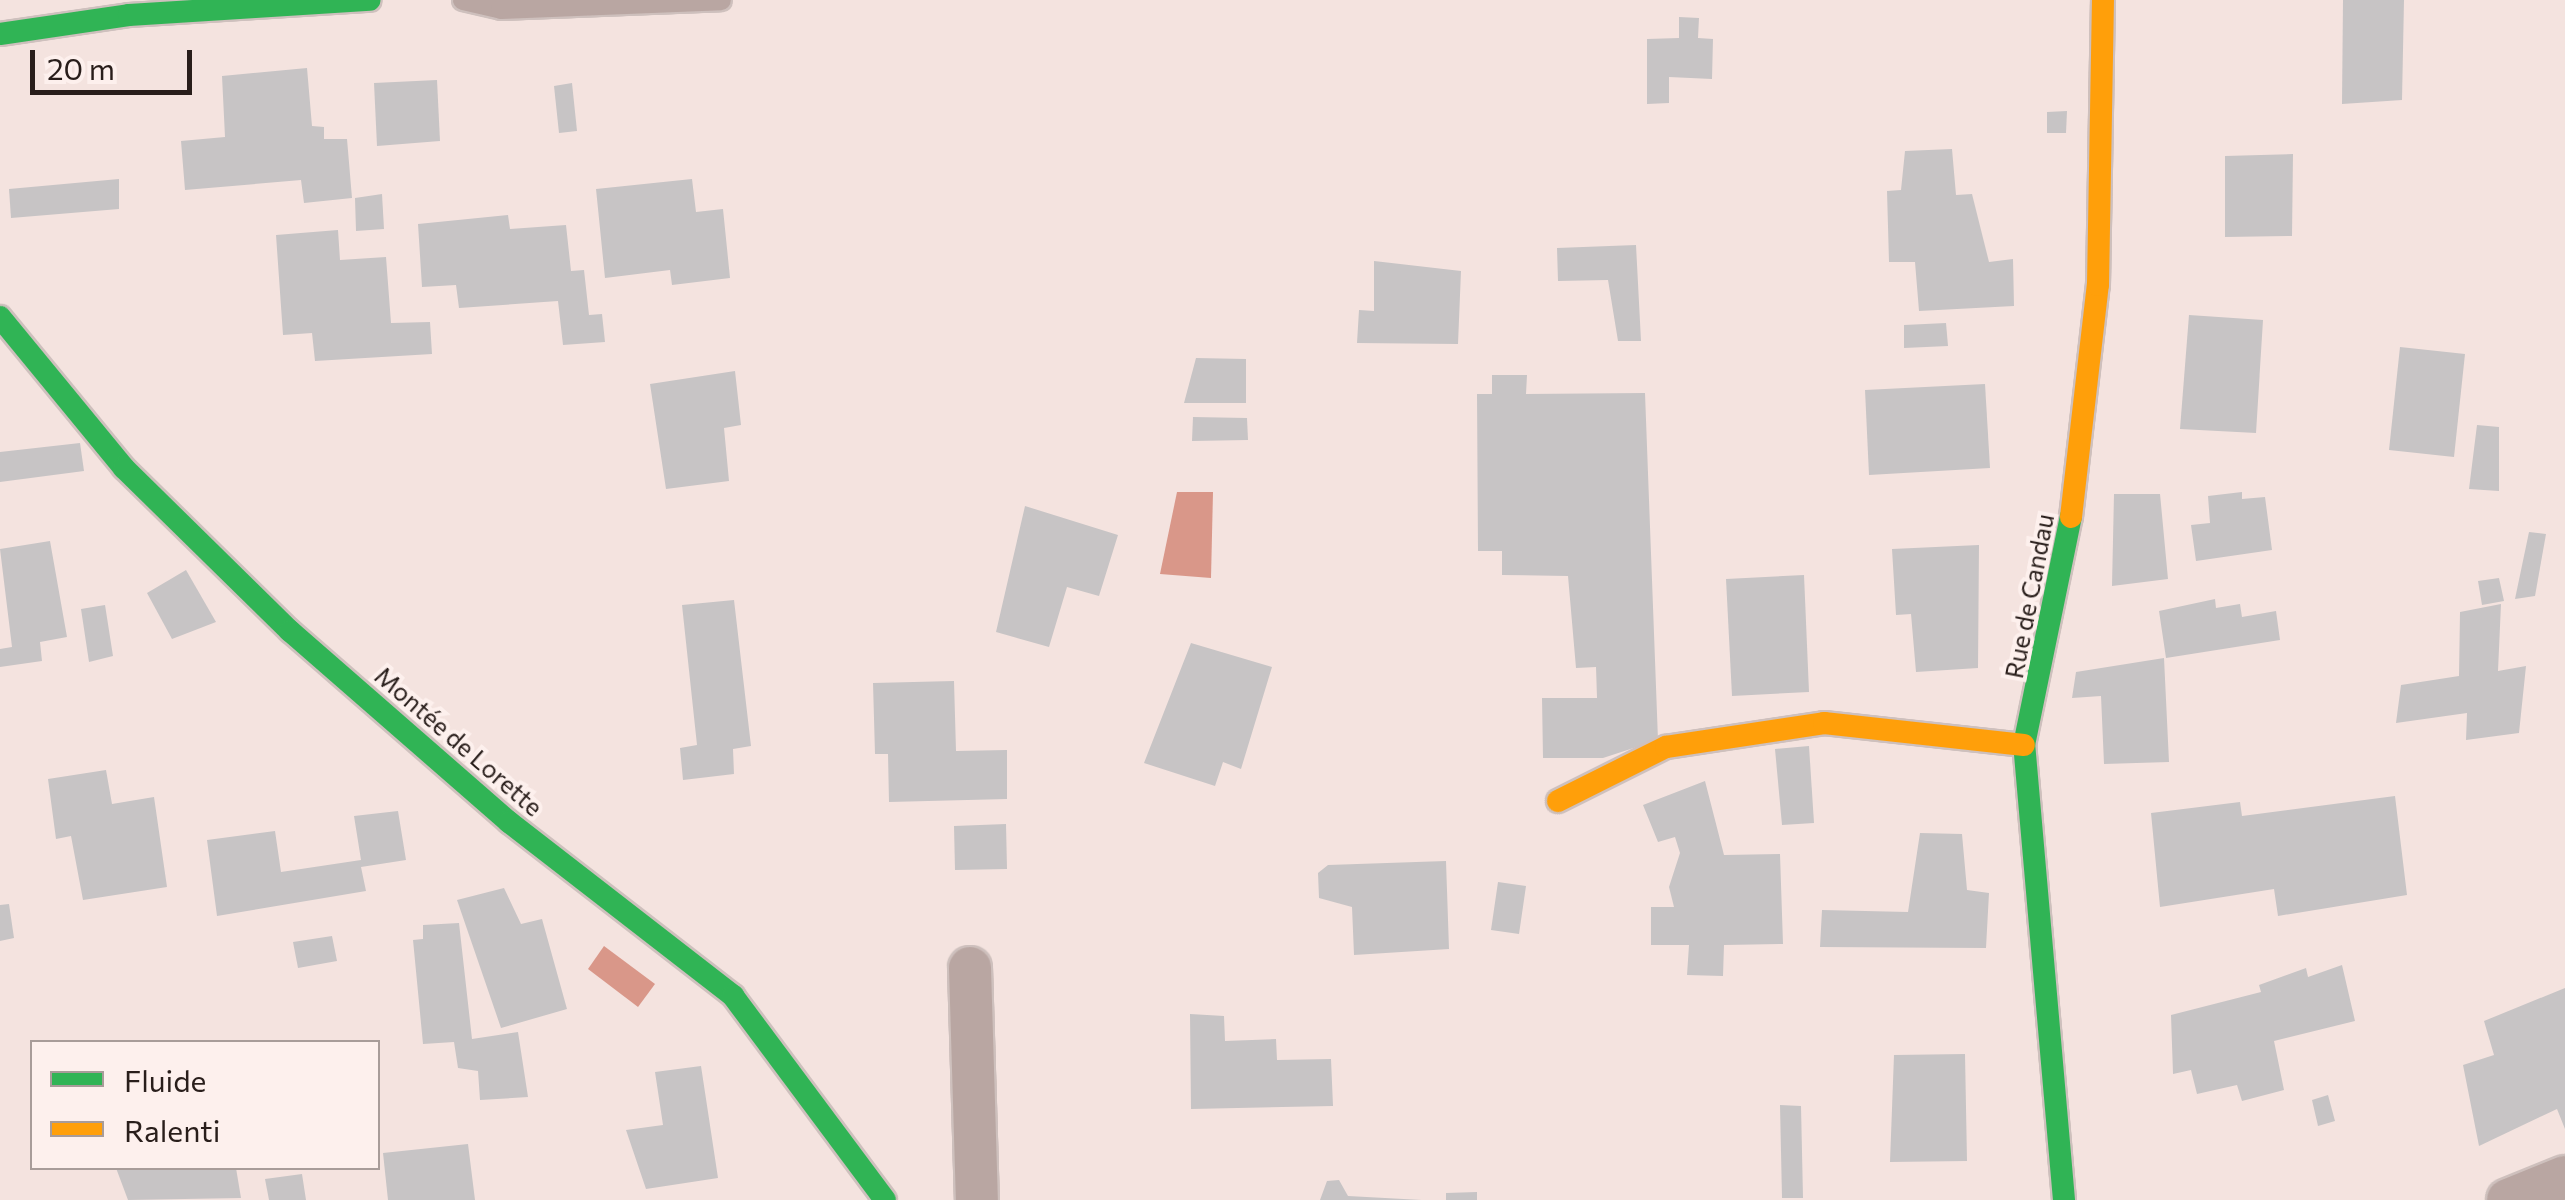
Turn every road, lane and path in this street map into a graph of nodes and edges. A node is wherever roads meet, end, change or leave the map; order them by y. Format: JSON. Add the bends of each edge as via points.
{"nodes":[{"id":1,"x":370,"y":0,"type":"edge"},
{"id":2,"x":463,"y":0,"type":"edge"},
{"id":3,"x":720,"y":0,"type":"edge"},
{"id":4,"x":2103,"y":0,"type":"edge"},
{"id":5,"x":128,"y":8,"type":"edge"},
{"id":6,"x":0,"y":34,"type":"edge"},
{"id":7,"x":0,"y":317,"type":"edge"},
{"id":8,"x":2024,"y":745,"type":"junction"},
{"id":9,"x":1558,"y":801,"type":"dead end"},
{"id":10,"x":970,"y":968,"type":"dead end"},
{"id":11,"x":2565,"y":1177,"type":"edge"},
{"id":12,"x":885,"y":1200,"type":"edge"},
{"id":13,"x":977,"y":1200,"type":"edge"},
{"id":14,"x":2064,"y":1200,"type":"edge"},
{"id":15,"x":2508,"y":1200,"type":"edge"}],
"edges":[{"from":1,"to":5,"type":"street"},
{"from":2,"to":3,"type":"lane","via":[[501,9]]},
{"from":4,"to":8,"type":"street","name":"Rue de Candau","via":[[2098,285],[2081,469]]},
{"from":5,"to":6,"type":"street"},
{"from":7,"to":12,"type":"street","name":"Montée de Lorette","via":[[124,468],[290,631],[509,822],[734,996]]},
{"from":8,"to":9,"type":"street","via":[[1824,723],[1666,747]]},
{"from":8,"to":14,"type":"street","name":"Rue de Candau"},
{"from":10,"to":13,"type":"street"},
{"from":11,"to":15,"type":"street"}]}
